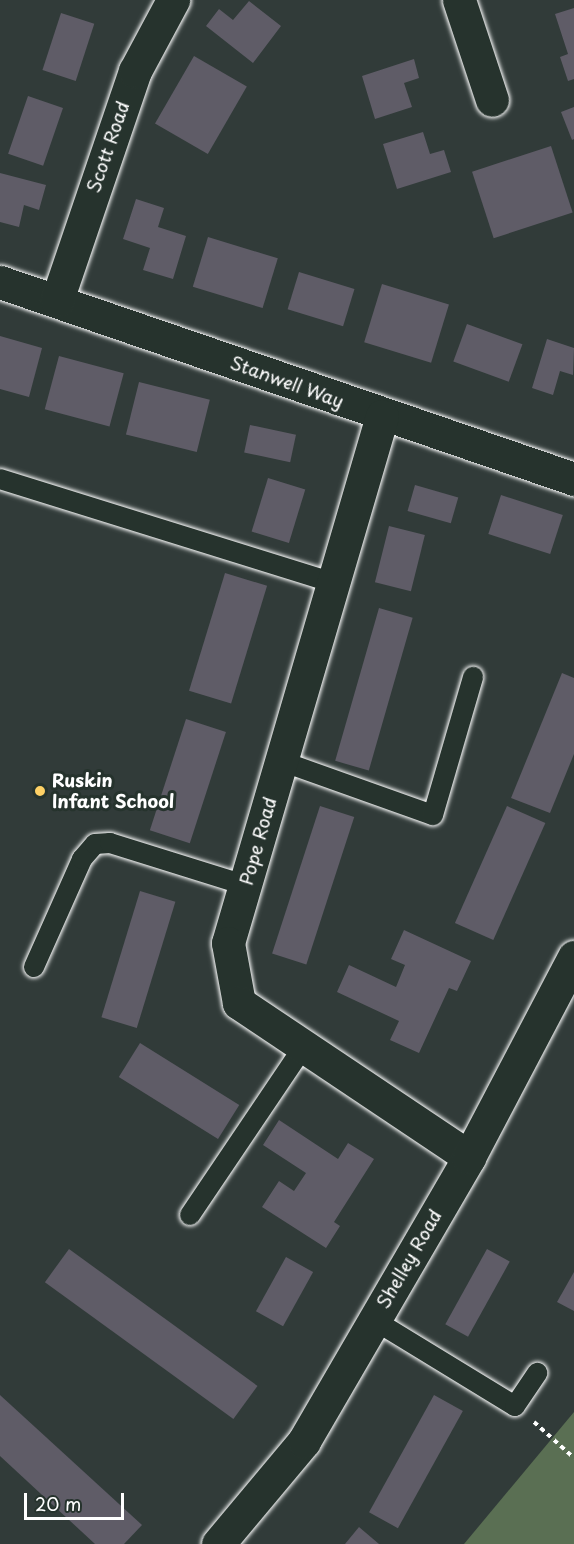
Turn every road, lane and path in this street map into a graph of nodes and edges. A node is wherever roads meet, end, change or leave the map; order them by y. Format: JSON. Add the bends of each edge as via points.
{"nodes":[{"id":1,"x":173,"y":0,"type":"edge"},
{"id":2,"x":459,"y":0,"type":"edge"},
{"id":3,"x":492,"y":100,"type":"dead end"},
{"id":4,"x":0,"y":282,"type":"edge"},
{"id":5,"x":57,"y":300,"type":"junction"},
{"id":6,"x":382,"y":416,"type":"junction"},
{"id":7,"x":0,"y":479,"type":"edge"},
{"id":8,"x":574,"y":479,"type":"edge"},
{"id":9,"x":333,"y":583,"type":"junction"},
{"id":10,"x":473,"y":677,"type":"dead end"},
{"id":11,"x":281,"y":761,"type":"junction"},
{"id":12,"x":245,"y":885,"type":"junction"},
{"id":13,"x":574,"y":957,"type":"edge"},
{"id":14,"x":34,"y":967,"type":"dead end"},
{"id":15,"x":304,"y":1046,"type":"junction"},
{"id":16,"x":469,"y":1157,"type":"junction"},
{"id":17,"x":190,"y":1215,"type":"dead end"},
{"id":18,"x":374,"y":1320,"type":"junction"},
{"id":19,"x":537,"y":1373,"type":"dead end"},
{"id":20,"x":515,"y":1406,"type":"junction"},
{"id":21,"x":574,"y":1458,"type":"edge"},
{"id":22,"x":218,"y":1544,"type":"edge"}],
"edges":[{"from":1,"to":5,"type":"street","name":"Scott Road","via":[[135,71]]},
{"from":2,"to":3,"type":"street"},
{"from":4,"to":5,"type":"street","name":"Stanwell Way"},
{"from":5,"to":6,"type":"street","name":"Stanwell Way"},
{"from":6,"to":8,"type":"street","name":"Stanwell Way"},
{"from":6,"to":9,"type":"street","name":"Pope Road"},
{"from":7,"to":9,"type":"lane"},
{"from":9,"to":11,"type":"street","name":"Pope Road"},
{"from":10,"to":11,"type":"lane","via":[[433,815]]},
{"from":11,"to":12,"type":"street","name":"Pope Road"},
{"from":12,"to":14,"type":"lane","via":[[110,843],[96,844],[82,859]]},
{"from":12,"to":15,"type":"street","name":"Pope Road","via":[[228,943],[239,1003]]},
{"from":13,"to":16,"type":"street","name":"Shelley Road"},
{"from":15,"to":16,"type":"street","name":"Pope Road"},
{"from":15,"to":17,"type":"lane"},
{"from":16,"to":18,"type":"street","name":"Shelley Road"},
{"from":18,"to":20,"type":"lane"},
{"from":18,"to":22,"type":"street","name":"Shelley Road","via":[[303,1441]]},
{"from":19,"to":20,"type":"lane"},
{"from":20,"to":21,"type":"path"}]}
